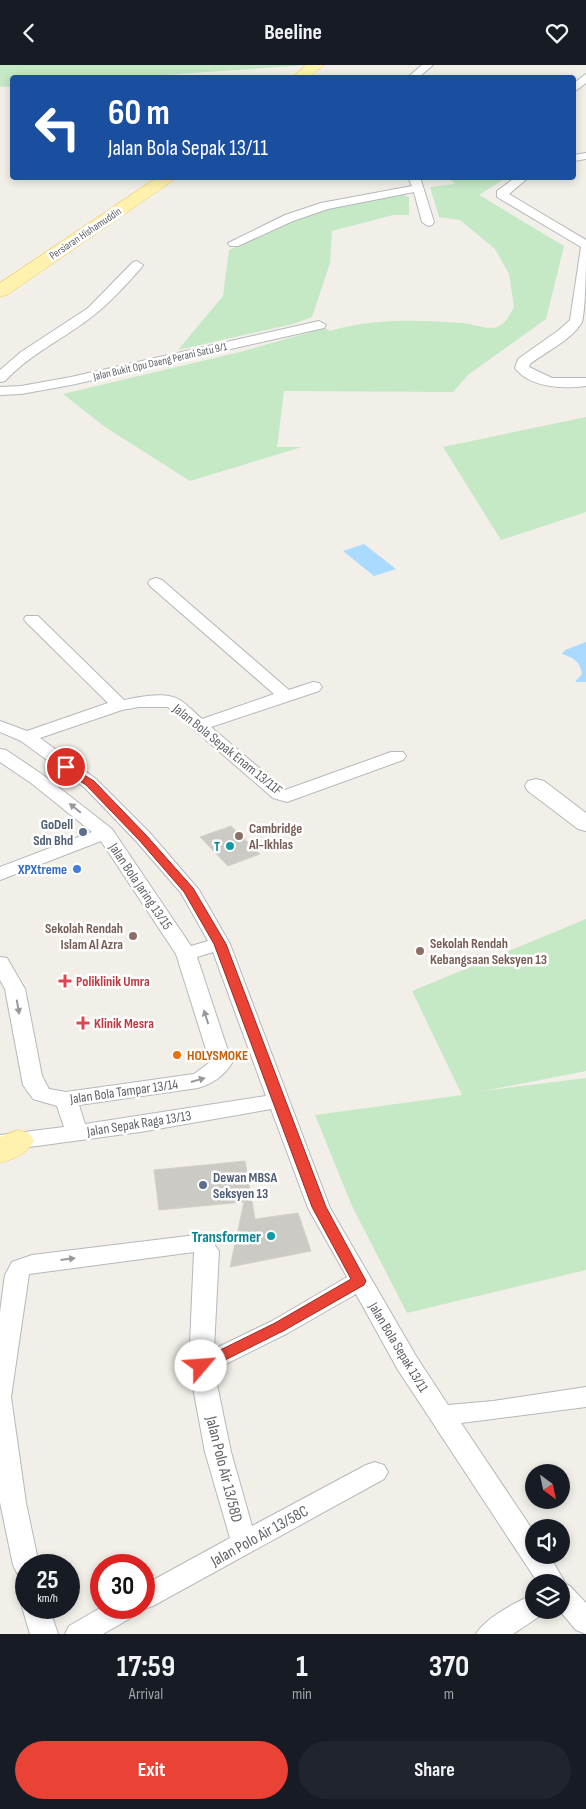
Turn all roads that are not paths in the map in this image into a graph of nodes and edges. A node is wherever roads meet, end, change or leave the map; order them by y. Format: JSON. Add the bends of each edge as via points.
{"nodes":[{"id":1,"x":316,"y":65,"type":"edge"},
{"id":2,"x":331,"y":65,"type":"edge"},
{"id":3,"x":428,"y":65,"type":"edge"},
{"id":4,"x":303,"y":75,"type":"edge"},
{"id":5,"x":318,"y":75,"type":"edge"},
{"id":6,"x":416,"y":75,"type":"edge"},
{"id":7,"x":586,"y":77,"type":"edge"},
{"id":8,"x":576,"y":87,"type":"edge"},
{"id":9,"x":144,"y":180,"type":"edge"},
{"id":10,"x":166,"y":180,"type":"edge"},
{"id":11,"x":520,"y":180,"type":"edge"},
{"id":12,"x":417,"y":183,"type":"edge"},
{"id":13,"x":428,"y":222,"type":"dead end"},
{"id":14,"x":234,"y":243,"type":"dead end"},
{"id":15,"x":586,"y":247,"type":"edge"},
{"id":16,"x":137,"y":265,"type":"dead end"},
{"id":17,"x":0,"y":276,"type":"edge"},
{"id":18,"x":0,"y":291,"type":"edge"},
{"id":19,"x":319,"y":325,"type":"dead end"},
{"id":20,"x":0,"y":378,"type":"edge"},
{"id":21,"x":586,"y":382,"type":"edge"},
{"id":22,"x":0,"y":391,"type":"edge"},
{"id":23,"x":156,"y":583,"type":"dead end"},
{"id":24,"x":32,"y":619,"type":"dead end"},
{"id":25,"x":314,"y":687,"type":"dead end"},
{"id":26,"x":286,"y":696,"type":"junction"},
{"id":27,"x":120,"y":705,"type":"junction"},
{"id":28,"x":200,"y":725,"type":"junction"},
{"id":29,"x":2,"y":730,"type":"edge"},
{"id":30,"x":27,"y":737,"type":"junction"},
{"id":31,"x":0,"y":754,"type":"edge"},
{"id":32,"x":397,"y":756,"type":"dead end"},
{"id":33,"x":586,"y":809,"type":"edge"},
{"id":34,"x":586,"y":824,"type":"edge"},
{"id":35,"x":106,"y":833,"type":"junction"},
{"id":36,"x":0,"y":874,"type":"edge"},
{"id":37,"x":220,"y":944,"type":"junction"},
{"id":38,"x":186,"y":954,"type":"junction"},
{"id":39,"x":0,"y":963,"type":"edge"},
{"id":40,"x":221,"y":1063,"type":"joint"},
{"id":41,"x":66,"y":1099,"type":"junction"},
{"id":42,"x":278,"y":1101,"type":"junction"},
{"id":43,"x":77,"y":1133,"type":"junction"},
{"id":44,"x":5,"y":1142,"type":"edge"},
{"id":45,"x":20,"y":1268,"type":"joint"},
{"id":46,"x":359,"y":1281,"type":"junction"},
{"id":47,"x":201,"y":1366,"type":"junction"},
{"id":48,"x":0,"y":1395,"type":"edge"},
{"id":49,"x":586,"y":1397,"type":"edge"},
{"id":50,"x":0,"y":1401,"type":"edge"},
{"id":51,"x":442,"y":1415,"type":"junction"},
{"id":52,"x":374,"y":1472,"type":"dead end"},
{"id":53,"x":525,"y":1540,"type":"edge"},
{"id":54,"x":244,"y":1543,"type":"junction"},
{"id":55,"x":24,"y":1554,"type":"edge"},
{"id":56,"x":155,"y":1592,"type":"edge"},
{"id":57,"x":570,"y":1604,"type":"edge"},
{"id":58,"x":525,"y":1612,"type":"edge"},
{"id":59,"x":39,"y":1619,"type":"edge"},
{"id":60,"x":106,"y":1619,"type":"edge"},
{"id":61,"x":586,"y":1622,"type":"edge"},
{"id":62,"x":44,"y":1634,"type":"edge"},
{"id":63,"x":79,"y":1634,"type":"edge"},
{"id":64,"x":490,"y":1634,"type":"edge"}],
"edges":[{"from":1,"to":4,"type":"main road"},
{"from":2,"to":5,"type":"main road"},
{"from":3,"to":6,"type":"street"},
{"from":7,"to":8,"type":"street"},
{"from":9,"to":17,"type":"main road","name":"Persiaran Hishamuddin"},
{"from":10,"to":18,"type":"main road","name":"Persiaran Hishamuddin"},
{"from":11,"to":15,"type":"street","via":[[501,194]]},
{"from":12,"to":13,"type":"street"},
{"from":12,"to":14,"type":"street","via":[[325,206]]},
{"from":15,"to":21,"type":"street","via":[[576,321],[523,361],[522,368],[543,381]]},
{"from":16,"to":20,"type":"street","via":[[110,296],[14,362]]},
{"from":19,"to":22,"type":"street","name":"Jalan Bukit Opu Daeng Perani Satu 9/1","via":[[71,381]]},
{"from":23,"to":26,"type":"street"},
{"from":24,"to":27,"type":"street"},
{"from":25,"to":26,"type":"street"},
{"from":26,"to":28,"type":"street"},
{"from":27,"to":28,"type":"street","name":"Jalan Bola Sepak Enam 13/11F","via":[[162,699],[174,703]]},
{"from":27,"to":30,"type":"street","name":"Jalan Bola Sepak Enam 13/11F"},
{"from":28,"to":32,"type":"street","name":"Jalan Bola Sepak Enam 13/11F","via":[[279,794],[287,797]]},
{"from":29,"to":30,"type":"street","name":"Jalan Bola Sepak 13/11"},
{"from":30,"to":37,"type":"street","name":"Jalan Bola Sepak 13/11","via":[[90,783],[142,837],[189,890]]},
{"from":35,"to":31,"type":"street","name":"Jalan Bola Jaring 13/15","one_way":true},
{"from":33,"to":34,"type":"street","via":[[549,781],[536,786]]},
{"from":35,"to":36,"type":"street"},
{"from":35,"to":38,"type":"street","name":"Jalan Bola Jaring 13/15"},
{"from":37,"to":38,"type":"street"},
{"from":37,"to":42,"type":"street","name":"Jalan Bola Sepak 13/11"},
{"from":40,"to":38,"type":"street","name":"Jalan Bola Jaring 13/15","one_way":true},
{"from":39,"to":41,"type":"street","name":"Jalan Bola Tampar 13/14","one_way":true,"via":[[15,989],[30,1077],[41,1094]]},
{"from":41,"to":40,"type":"street","name":"Jalan Bola Tampar 13/14","one_way":true,"via":[[198,1081],[208,1077]]},
{"from":41,"to":43,"type":"street"},
{"from":42,"to":43,"type":"street","name":"Jalan Sepak Raga 13/13"},
{"from":42,"to":46,"type":"street","name":"Jalan Bola Sepak 13/11","via":[[319,1207]]},
{"from":43,"to":44,"type":"street","name":"Jalan Sepak Raga 13/13"},
{"from":45,"to":47,"type":"street","name":"Jalan Polo Air 13/58D","one_way":true,"via":[[32,1263],[196,1243],[203,1246],[207,1251]]},
{"from":45,"to":48,"type":"street"},
{"from":46,"to":47,"type":"street","via":[[280,1327]]},
{"from":46,"to":51,"type":"street","name":"Jalan Bola Sepak 13/11"},
{"from":47,"to":54,"type":"street","name":"Jalan Polo Air 13/58D","via":[[218,1452]]},
{"from":49,"to":51,"type":"street"},
{"from":50,"to":55,"type":"street","via":[[13,1503]]},
{"from":51,"to":53,"type":"street","name":"Jalan Bola Sepak 13/11"},
{"from":52,"to":54,"type":"street","name":"Jalan Polo Air 13/58C"},
{"from":54,"to":56,"type":"street","name":"Jalan Polo Air 13/58C"},
{"from":57,"to":61,"type":"street"},
{"from":58,"to":64,"type":"street"},
{"from":59,"to":62,"type":"street"},
{"from":60,"to":63,"type":"street"}]}
